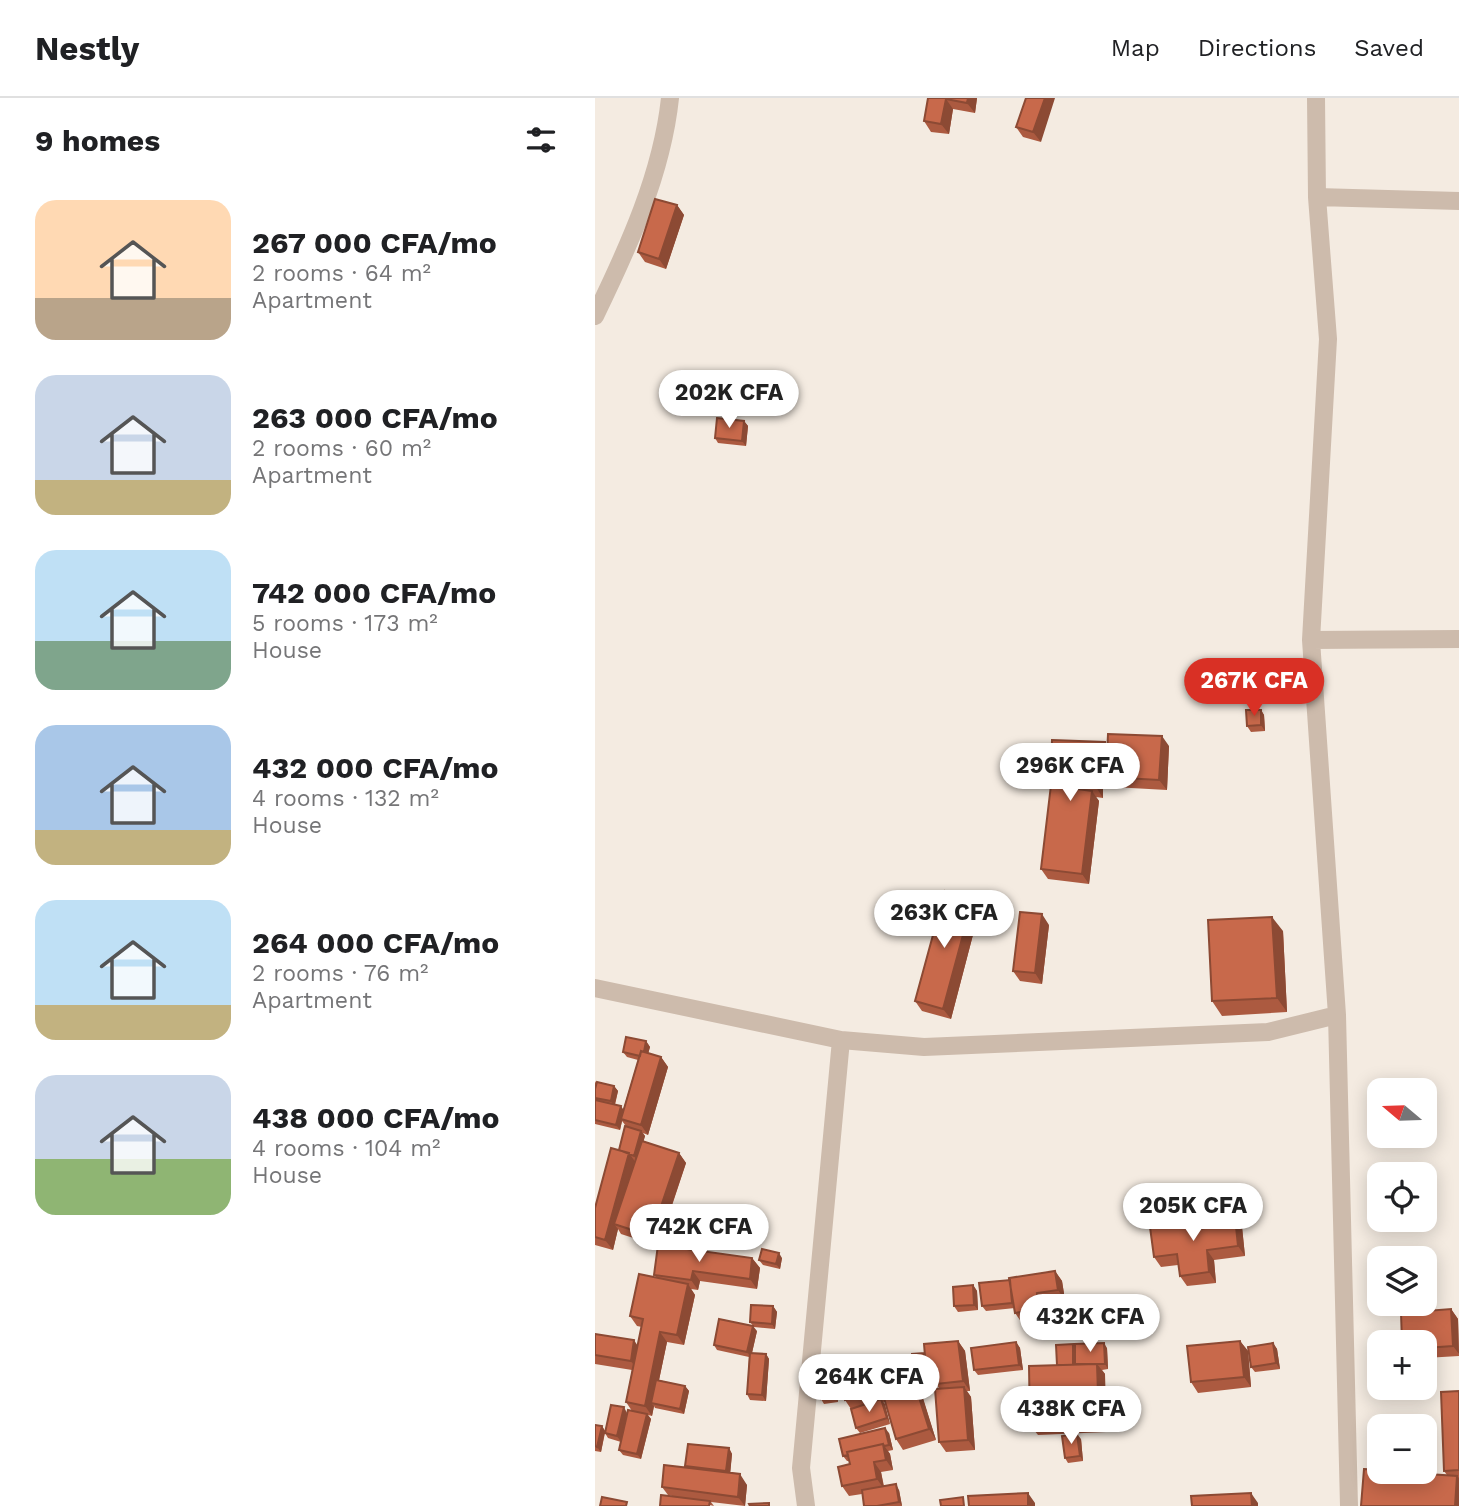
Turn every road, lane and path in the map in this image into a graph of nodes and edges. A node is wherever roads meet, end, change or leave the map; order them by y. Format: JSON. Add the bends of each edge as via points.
{"nodes":[{"id":1,"x":670,"y":98,"type":"edge"},
{"id":2,"x":1316,"y":98,"type":"edge"},
{"id":3,"x":1317,"y":197,"type":"junction"},
{"id":4,"x":1459,"y":201,"type":"edge"},
{"id":5,"x":595,"y":316,"type":"edge"},
{"id":6,"x":1459,"y":639,"type":"edge"},
{"id":7,"x":1311,"y":640,"type":"junction"},
{"id":8,"x":595,"y":988,"type":"edge"},
{"id":9,"x":1338,"y":1015,"type":"junction"},
{"id":10,"x":841,"y":1040,"type":"junction"},
{"id":11,"x":806,"y":1506,"type":"edge"},
{"id":12,"x":1349,"y":1506,"type":"edge"}],
"edges":[{"from":1,"to":5,"type":"street","via":[[667,129],[629,244]]},
{"from":2,"to":3,"type":"street"},
{"from":3,"to":4,"type":"street"},
{"from":3,"to":7,"type":"street","via":[[1328,339]]},
{"from":6,"to":7,"type":"street"},
{"from":7,"to":9,"type":"street"},
{"from":8,"to":10,"type":"street"},
{"from":9,"to":10,"type":"street","via":[[1268,1032],[924,1047]]},
{"from":9,"to":12,"type":"street"},
{"from":10,"to":11,"type":"street","via":[[801,1468]]}]}
